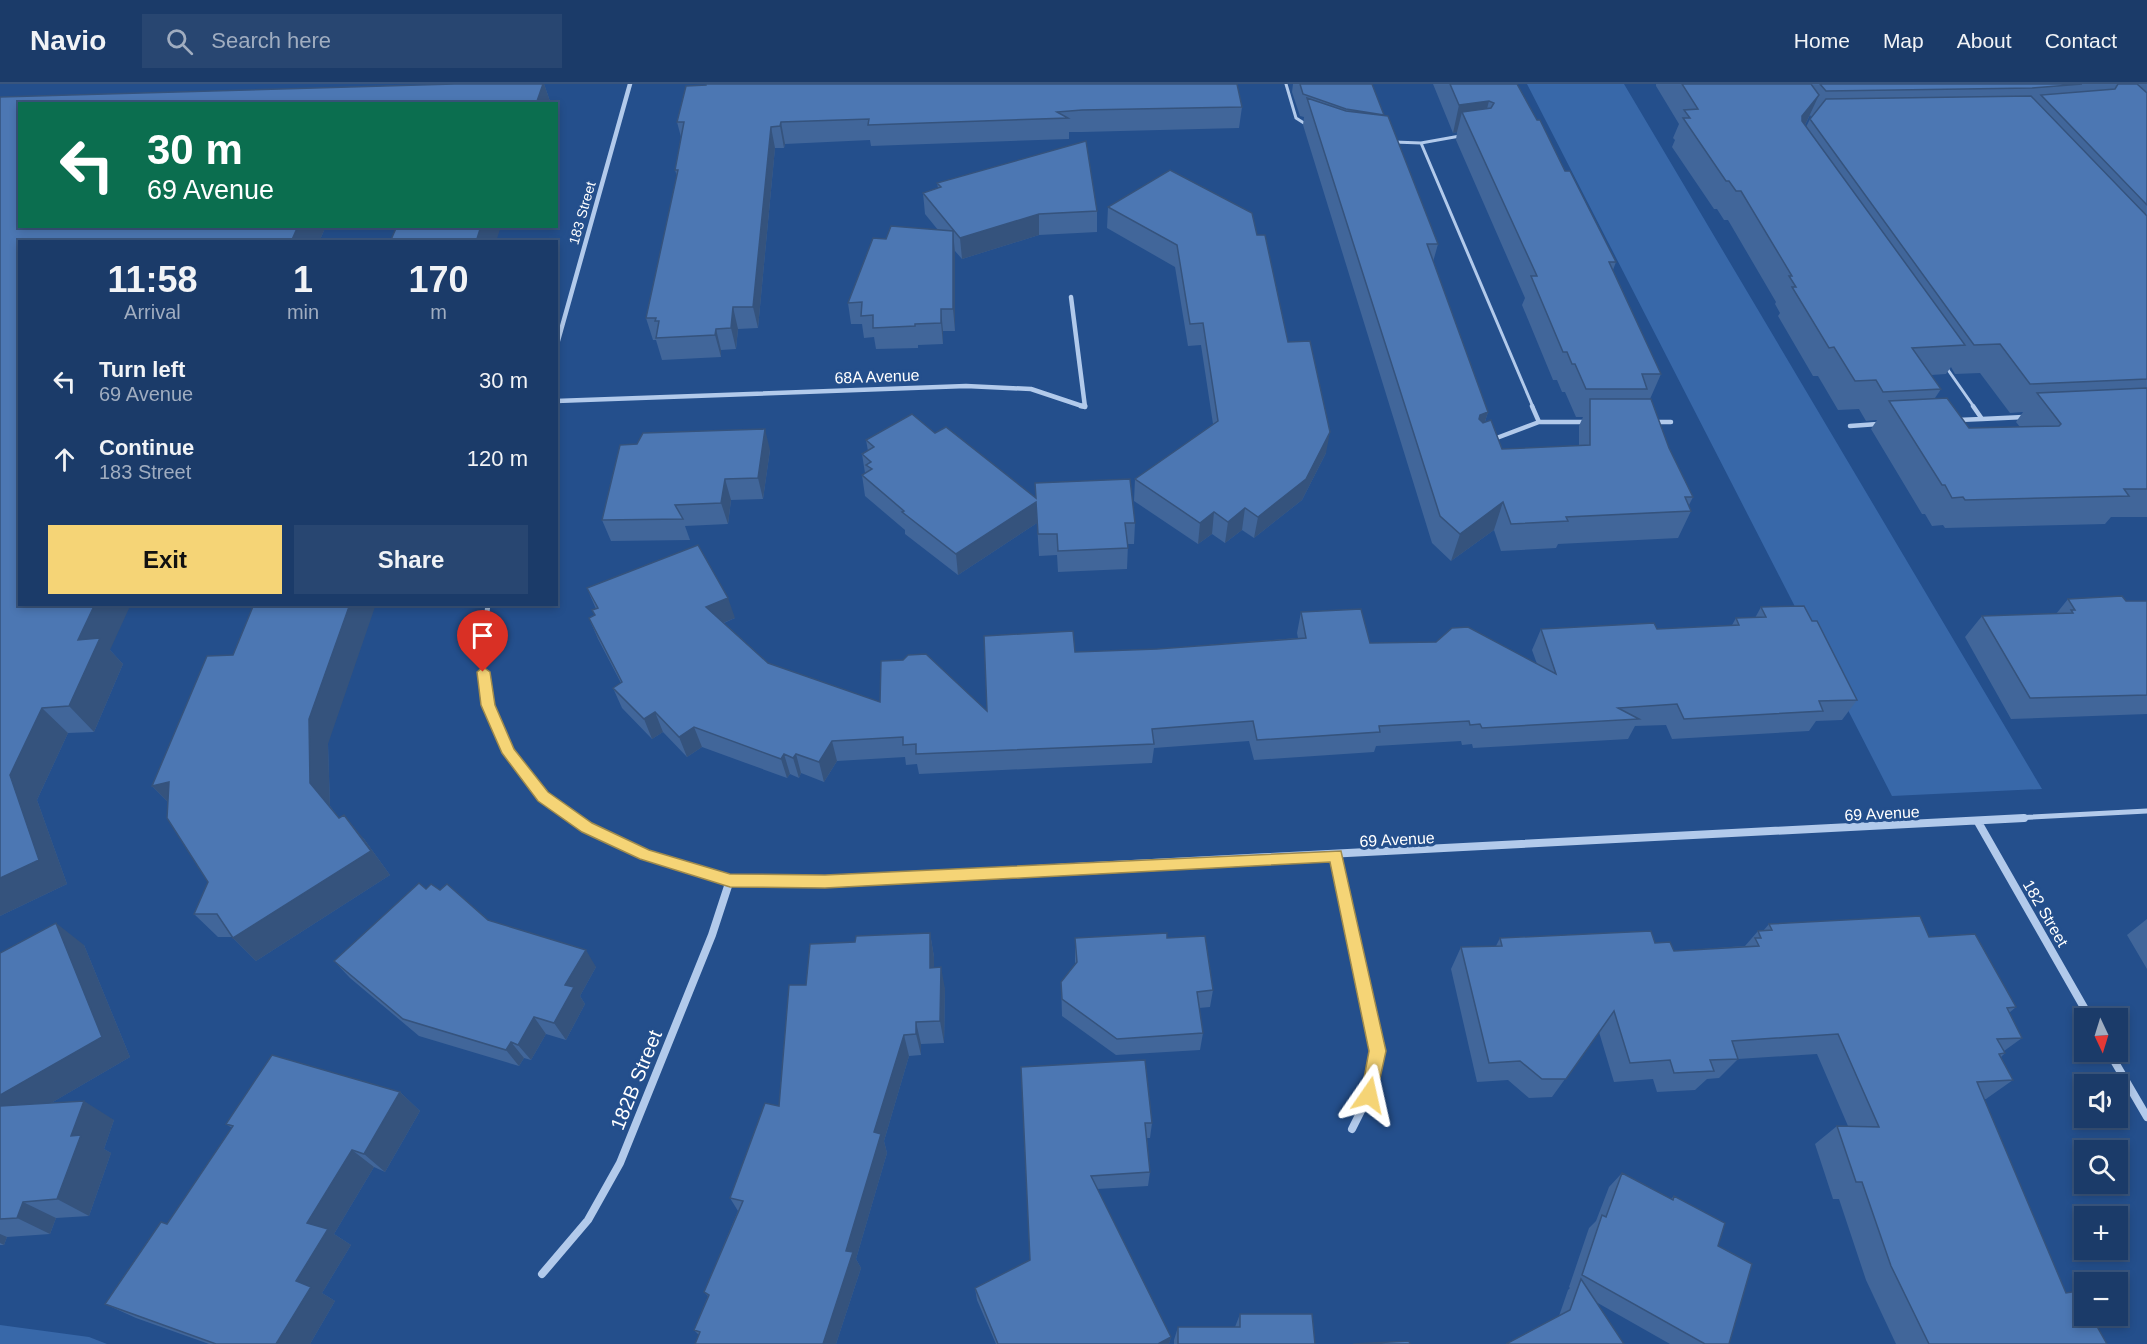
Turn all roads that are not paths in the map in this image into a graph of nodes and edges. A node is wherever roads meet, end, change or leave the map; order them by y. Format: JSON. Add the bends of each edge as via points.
{"nodes":[{"id":1,"x":630,"y":84,"type":"edge"},
{"id":2,"x":1286,"y":84,"type":"edge"},
{"id":3,"x":1311,"y":127,"type":"edge"},
{"id":4,"x":1462,"y":136,"type":"dead end"},
{"id":5,"x":1391,"y":141,"type":"edge"},
{"id":6,"x":1421,"y":143,"type":"junction"},
{"id":7,"x":1071,"y":297,"type":"dead end"},
{"id":8,"x":558,"y":341,"type":"edge"},
{"id":9,"x":1941,"y":360,"type":"edge"},
{"id":10,"x":558,"y":402,"type":"edge"},
{"id":11,"x":2029,"y":417,"type":"dead end"},
{"id":12,"x":1982,"y":419,"type":"junction"},
{"id":13,"x":1949,"y":420,"type":"edge"},
{"id":14,"x":1539,"y":422,"type":"junction"},
{"id":15,"x":1599,"y":422,"type":"edge"},
{"id":16,"x":1647,"y":422,"type":"edge"},
{"id":17,"x":1671,"y":422,"type":"dead end"},
{"id":18,"x":1883,"y":424,"type":"dead end"},
{"id":19,"x":1850,"y":426,"type":"dead end"},
{"id":20,"x":1485,"y":442,"type":"edge"},
{"id":21,"x":488,"y":606,"type":"edge"},
{"id":22,"x":2147,"y":811,"type":"edge"},
{"id":23,"x":1977,"y":822,"type":"junction"},
{"id":24,"x":1336,"y":856,"type":"junction"},
{"id":25,"x":730,"y":880,"type":"junction"},
{"id":26,"x":2084,"y":1008,"type":"edge"},
{"id":27,"x":2115,"y":1062,"type":"edge"},
{"id":28,"x":2147,"y":1117,"type":"edge"},
{"id":29,"x":1352,"y":1129,"type":"dead end"},
{"id":30,"x":542,"y":1274,"type":"dead end"}],
"edges":[{"from":1,"to":8,"type":"street","name":"183 Street"},
{"from":2,"to":3,"type":"lane","via":[[1296,118]]},
{"from":4,"to":6,"type":"lane"},
{"from":5,"to":6,"type":"lane"},
{"from":6,"to":14,"type":"lane"},
{"from":7,"to":10,"type":"street","name":"68A Avenue","via":[[1085,407],[1031,389],[966,386]]},
{"from":9,"to":12,"type":"lane"},
{"from":11,"to":12,"type":"lane"},
{"from":12,"to":13,"type":"lane"},
{"from":14,"to":15,"type":"lane"},
{"from":14,"to":20,"type":"lane"},
{"from":16,"to":17,"type":"lane"},
{"from":18,"to":19,"type":"lane"},
{"from":21,"to":25,"type":"street","name":"69 Avenue","via":[[481,656],[488,705],[509,753],[543,796],[587,827],[646,855]]},
{"from":22,"to":23,"type":"street","name":"69 Avenue"},
{"from":23,"to":24,"type":"street","name":"69 Avenue"},
{"from":23,"to":26,"type":"street","name":"182 Street"},
{"from":24,"to":25,"type":"street","name":"69 Avenue","via":[[825,881]]},
{"from":24,"to":29,"type":"street","via":[[1378,1051],[1369,1095]]},
{"from":25,"to":30,"type":"street","name":"182B Street","via":[[712,935],[620,1163],[588,1220]]},
{"from":27,"to":28,"type":"street"}]}
